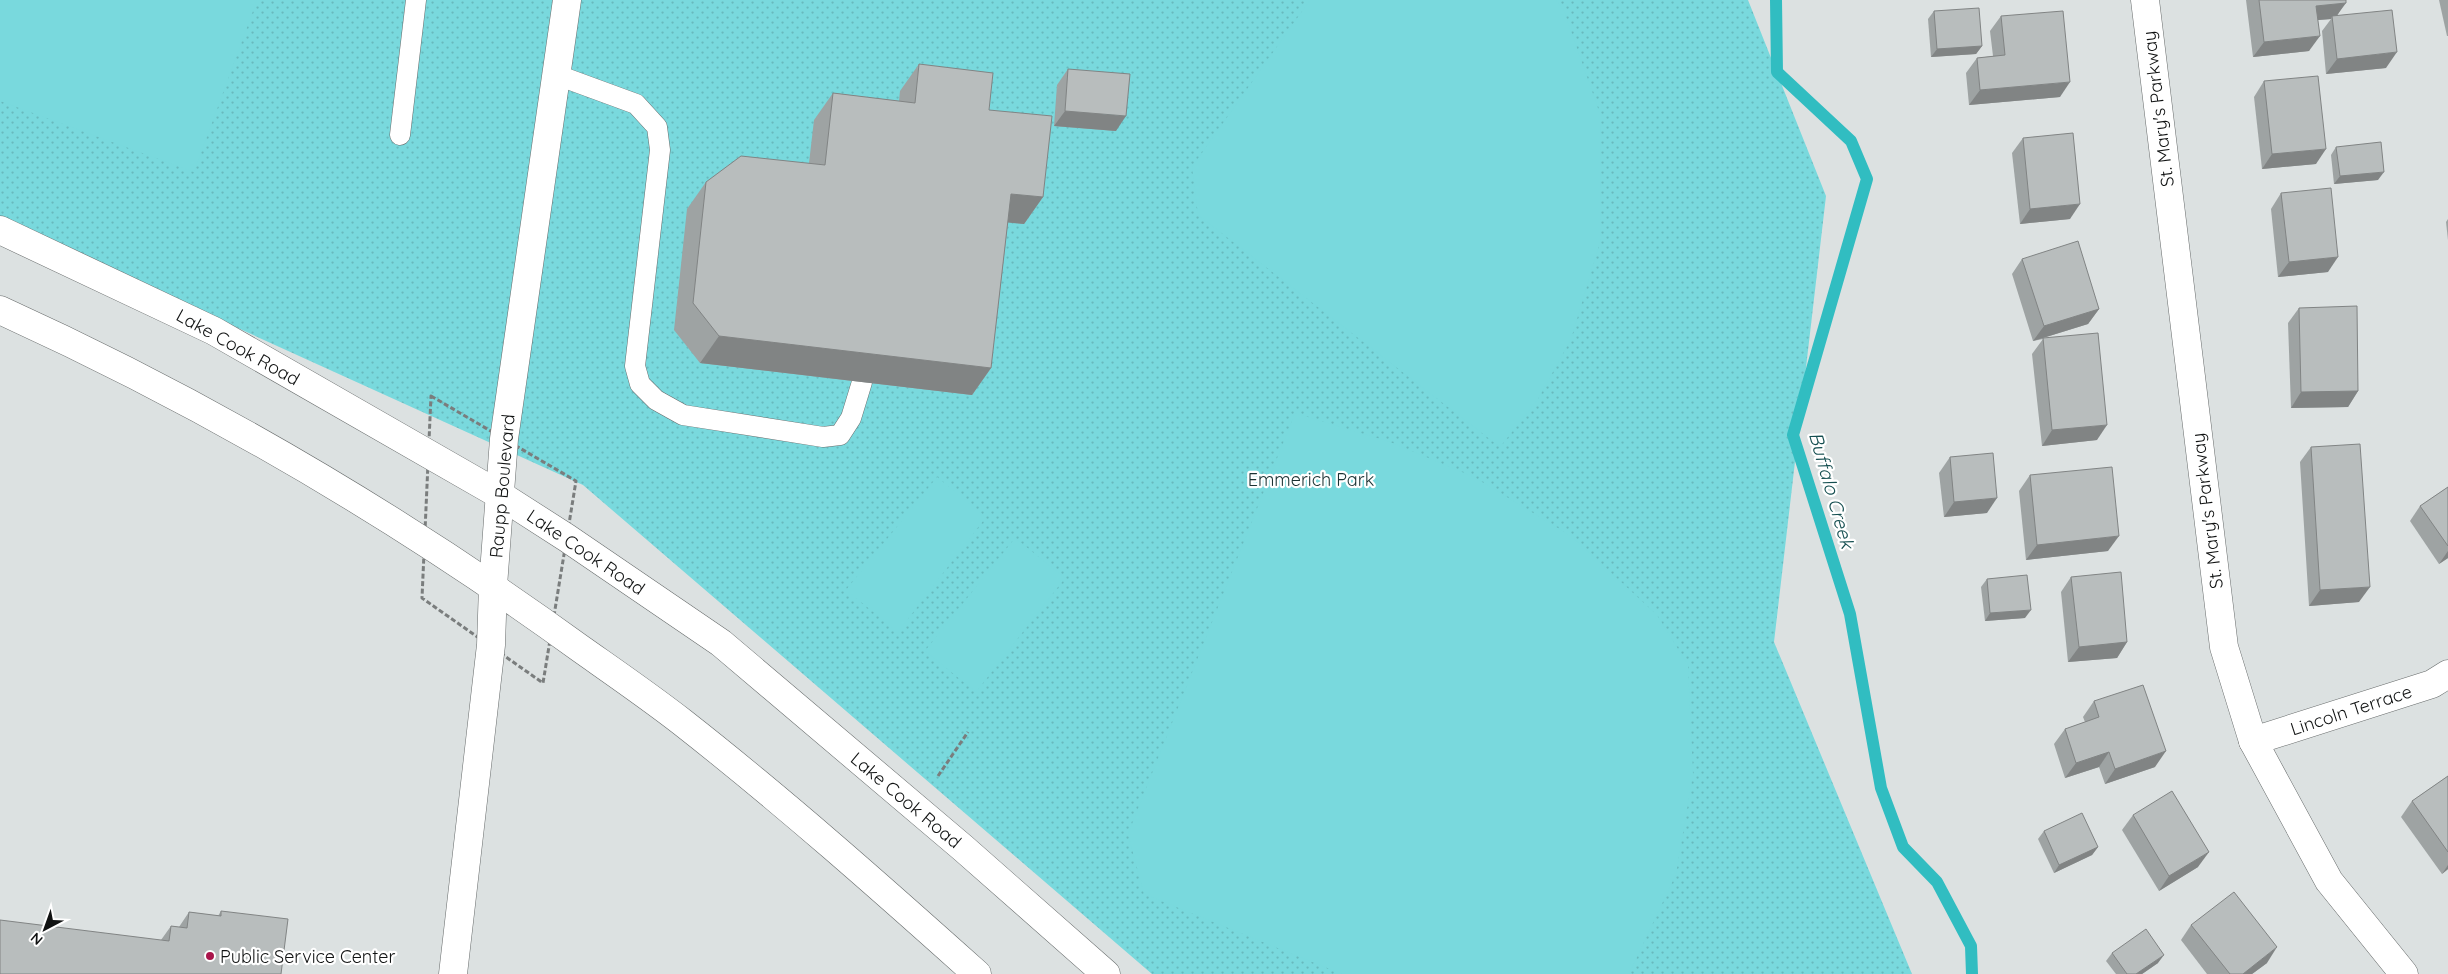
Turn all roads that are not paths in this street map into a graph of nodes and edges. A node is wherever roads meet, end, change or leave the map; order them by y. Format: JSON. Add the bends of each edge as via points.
{"nodes":[{"id":1,"x":416,"y":0,"type":"edge"},
{"id":2,"x":567,"y":0,"type":"edge"},
{"id":3,"x":2145,"y":0,"type":"edge"},
{"id":4,"x":556,"y":75,"type":"junction"},
{"id":5,"x":400,"y":135,"type":"dead end"},
{"id":6,"x":0,"y":230,"type":"edge"},
{"id":7,"x":0,"y":310,"type":"edge"},
{"id":8,"x":862,"y":382,"type":"edge"},
{"id":9,"x":500,"y":495,"type":"junction"},
{"id":10,"x":493,"y":586,"type":"junction"},
{"id":11,"x":2448,"y":674,"type":"edge"},
{"id":12,"x":2253,"y":741,"type":"junction"},
{"id":13,"x":453,"y":974,"type":"edge"},
{"id":14,"x":977,"y":974,"type":"edge"},
{"id":15,"x":1106,"y":974,"type":"edge"},
{"id":16,"x":2404,"y":974,"type":"edge"}],
"edges":[{"from":1,"to":5,"type":"lane"},
{"from":2,"to":4,"type":"main road","name":"Raupp Boulevard"},
{"from":3,"to":12,"type":"main road","name":"St. Mary's Parkway","via":[[2224,647]]},
{"from":4,"to":8,"type":"lane","via":[[636,104],[657,127],[660,150],[635,366],[640,384],[656,400],[683,415],[823,437],[840,435],[851,418]]},
{"from":4,"to":9,"type":"main road","name":"Raupp Boulevard","via":[[504,439]]},
{"from":6,"to":9,"type":"main road","name":"Lake Cook Road","via":[[214,330]]},
{"from":7,"to":10,"type":"main road","via":[[178,396],[381,513]]},
{"from":9,"to":10,"type":"main road","name":"Raupp Boulevard"},
{"from":9,"to":15,"type":"main road","name":"Lake Cook Road","via":[[722,643]]},
{"from":10,"to":13,"type":"main road","name":"Raupp Boulevard","via":[[491,645]]},
{"from":10,"to":14,"type":"main road","via":[[681,721],[855,865]]},
{"from":11,"to":12,"type":"main road","name":"Lincoln Terrace","via":[[2432,684]]},
{"from":12,"to":16,"type":"main road","name":"St. Mary's Parkway","via":[[2329,881]]}]}
